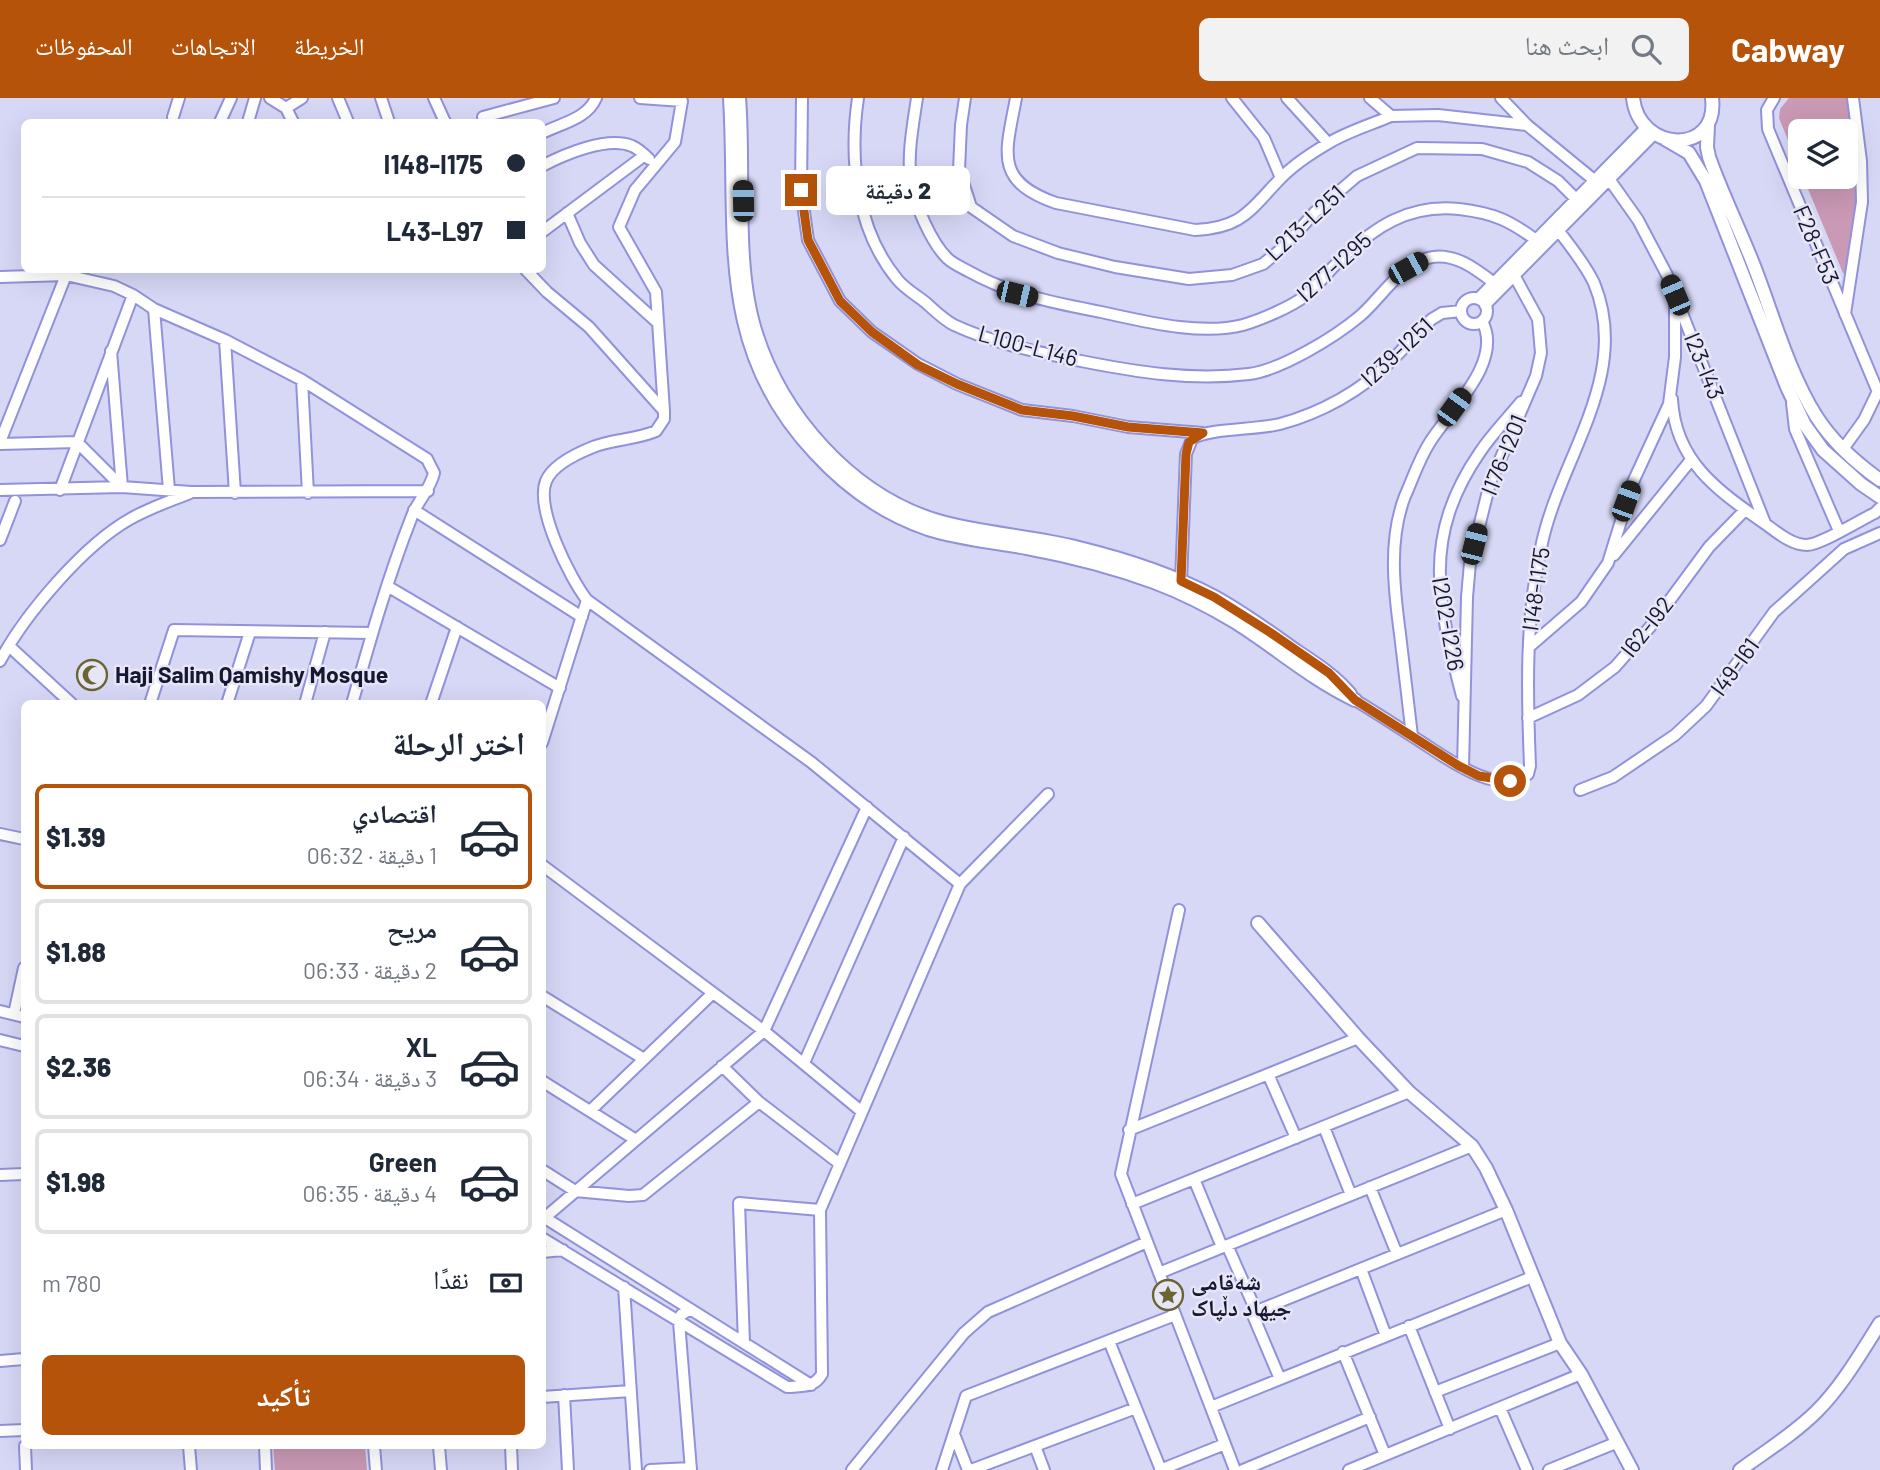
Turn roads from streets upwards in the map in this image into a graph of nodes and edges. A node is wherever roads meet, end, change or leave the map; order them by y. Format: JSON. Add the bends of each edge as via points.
{"nodes":[{"id":1,"x":179,"y":98,"type":"edge"},
{"id":2,"x":231,"y":98,"type":"edge"},
{"id":3,"x":255,"y":98,"type":"edge"},
{"id":4,"x":270,"y":98,"type":"edge"},
{"id":5,"x":302,"y":98,"type":"edge"},
{"id":6,"x":338,"y":98,"type":"edge"},
{"id":7,"x":381,"y":98,"type":"edge"},
{"id":8,"x":434,"y":98,"type":"edge"},
{"id":9,"x":554,"y":98,"type":"edge"},
{"id":10,"x":596,"y":98,"type":"edge"},
{"id":11,"x":640,"y":98,"type":"edge"},
{"id":12,"x":730,"y":98,"type":"edge"},
{"id":13,"x":739,"y":98,"type":"edge"},
{"id":14,"x":802,"y":98,"type":"edge"},
{"id":15,"x":858,"y":98,"type":"edge"},
{"id":16,"x":917,"y":98,"type":"edge"},
{"id":17,"x":965,"y":98,"type":"edge"},
{"id":18,"x":1016,"y":98,"type":"edge"},
{"id":19,"x":1232,"y":98,"type":"edge"},
{"id":20,"x":1287,"y":98,"type":"edge"},
{"id":21,"x":1370,"y":98,"type":"edge"},
{"id":22,"x":1501,"y":98,"type":"edge"},
{"id":23,"x":1633,"y":98,"type":"edge"},
{"id":24,"x":1712,"y":98,"type":"edge"},
{"id":25,"x":1774,"y":98,"type":"edge"},
{"id":26,"x":1853,"y":98,"type":"edge"},
{"id":27,"x":286,"y":108,"type":"junction"},
{"id":28,"x":1391,"y":116,"type":"junction"},
{"id":29,"x":173,"y":117,"type":"dead end"},
{"id":30,"x":483,"y":117,"type":"dead end"},
{"id":31,"x":221,"y":119,"type":"edge"},
{"id":32,"x":249,"y":119,"type":"edge"},
{"id":33,"x":292,"y":119,"type":"edge"},
{"id":34,"x":347,"y":119,"type":"edge"},
{"id":35,"x":385,"y":119,"type":"edge"},
{"id":36,"x":439,"y":119,"type":"edge"},
{"id":37,"x":1527,"y":124,"type":"junction"},
{"id":38,"x":1708,"y":125,"type":"junction"},
{"id":39,"x":546,"y":131,"type":"edge"},
{"id":40,"x":1655,"y":134,"type":"junction"},
{"id":41,"x":1328,"y":143,"type":"junction"},
{"id":42,"x":645,"y":155,"type":"junction"},
{"id":43,"x":546,"y":164,"type":"edge"},
{"id":44,"x":656,"y":165,"type":"junction"},
{"id":45,"x":1280,"y":178,"type":"junction"},
{"id":46,"x":1609,"y":179,"type":"junction"},
{"id":47,"x":1594,"y":180,"type":"junction"},
{"id":48,"x":1576,"y":199,"type":"junction"},
{"id":49,"x":567,"y":213,"type":"junction"},
{"id":50,"x":738,"y":222,"type":"junction"},
{"id":51,"x":546,"y":229,"type":"edge"},
{"id":52,"x":1558,"y":230,"type":"junction"},
{"id":53,"x":1536,"y":240,"type":"junction"},
{"id":54,"x":529,"y":273,"type":"edge"},
{"id":55,"x":66,"y":275,"type":"junction"},
{"id":56,"x":1514,"y":275,"type":"junction"},
{"id":57,"x":0,"y":278,"type":"edge"},
{"id":58,"x":1494,"y":283,"type":"junction"},
{"id":59,"x":133,"y":295,"type":"junction"},
{"id":60,"x":1675,"y":295,"type":"junction"},
{"id":61,"x":1481,"y":302,"type":"junction"},
{"id":62,"x":154,"y":309,"type":"junction"},
{"id":63,"x":1461,"y":311,"type":"junction"},
{"id":64,"x":1845,"y":314,"type":"junction"},
{"id":65,"x":1482,"y":321,"type":"junction"},
{"id":66,"x":658,"y":323,"type":"junction"},
{"id":67,"x":225,"y":340,"type":"junction"},
{"id":68,"x":111,"y":351,"type":"junction"},
{"id":69,"x":302,"y":380,"type":"junction"},
{"id":70,"x":1879,"y":389,"type":"edge"},
{"id":71,"x":1671,"y":393,"type":"junction"},
{"id":72,"x":1528,"y":395,"type":"junction"},
{"id":73,"x":1792,"y":398,"type":"junction"},
{"id":74,"x":664,"y":411,"type":"junction"},
{"id":75,"x":1203,"y":433,"type":"junction"},
{"id":76,"x":77,"y":442,"type":"junction"},
{"id":77,"x":0,"y":443,"type":"edge"},
{"id":78,"x":1843,"y":449,"type":"junction"},
{"id":79,"x":1691,"y":460,"type":"junction"},
{"id":80,"x":1880,"y":480,"type":"edge"},
{"id":81,"x":122,"y":487,"type":"junction"},
{"id":82,"x":60,"y":490,"type":"junction"},
{"id":83,"x":169,"y":490,"type":"junction"},
{"id":84,"x":0,"y":491,"type":"edge"},
{"id":85,"x":428,"y":491,"type":"junction"},
{"id":86,"x":191,"y":492,"type":"junction"},
{"id":87,"x":236,"y":493,"type":"junction"},
{"id":88,"x":308,"y":493,"type":"junction"},
{"id":89,"x":1880,"y":497,"type":"edge"},
{"id":90,"x":15,"y":501,"type":"dead end"},
{"id":91,"x":1880,"y":508,"type":"edge"},
{"id":92,"x":414,"y":510,"type":"junction"},
{"id":93,"x":1745,"y":510,"type":"junction"},
{"id":94,"x":1765,"y":523,"type":"junction"},
{"id":95,"x":1839,"y":531,"type":"junction"},
{"id":96,"x":1880,"y":533,"type":"edge"},
{"id":97,"x":0,"y":540,"type":"edge"},
{"id":98,"x":1608,"y":563,"type":"junction"},
{"id":99,"x":387,"y":586,"type":"junction"},
{"id":100,"x":1179,"y":586,"type":"junction"},
{"id":101,"x":587,"y":600,"type":"junction"},
{"id":102,"x":582,"y":617,"type":"junction"},
{"id":103,"x":457,"y":627,"type":"junction"},
{"id":104,"x":250,"y":632,"type":"junction"},
{"id":105,"x":325,"y":632,"type":"junction"},
{"id":106,"x":372,"y":633,"type":"junction"},
{"id":107,"x":9,"y":646,"type":"junction"},
{"id":108,"x":1529,"y":646,"type":"junction"},
{"id":109,"x":0,"y":660,"type":"edge"},
{"id":110,"x":560,"y":688,"type":"junction"},
{"id":111,"x":68,"y":700,"type":"edge"},
{"id":112,"x":151,"y":700,"type":"edge"},
{"id":113,"x":228,"y":700,"type":"edge"},
{"id":114,"x":306,"y":700,"type":"edge"},
{"id":115,"x":353,"y":700,"type":"edge"},
{"id":116,"x":432,"y":700,"type":"edge"},
{"id":117,"x":1355,"y":700,"type":"joint"},
{"id":118,"x":1465,"y":710,"type":"junction"},
{"id":119,"x":1528,"y":718,"type":"junction"},
{"id":120,"x":546,"y":731,"type":"edge"},
{"id":121,"x":1412,"y":736,"type":"junction"},
{"id":122,"x":1463,"y":768,"type":"junction"},
{"id":123,"x":1580,"y":790,"type":"dead end"},
{"id":124,"x":1048,"y":794,"type":"dead end"},
{"id":125,"x":867,"y":807,"type":"junction"},
{"id":126,"x":0,"y":834,"type":"edge"},
{"id":127,"x":904,"y":837,"type":"junction"},
{"id":128,"x":21,"y":838,"type":"edge"},
{"id":129,"x":546,"y":868,"type":"edge"},
{"id":130,"x":960,"y":884,"type":"junction"},
{"id":131,"x":1180,"y":910,"type":"dead end"},
{"id":132,"x":1258,"y":923,"type":"dead end"},
{"id":133,"x":713,"y":993,"type":"junction"},
{"id":134,"x":21,"y":996,"type":"edge"},
{"id":135,"x":546,"y":998,"type":"edge"},
{"id":136,"x":0,"y":1011,"type":"edge"},
{"id":137,"x":19,"y":1015,"type":"edge"},
{"id":138,"x":764,"y":1031,"type":"junction"},
{"id":139,"x":1358,"y":1038,"type":"junction"},
{"id":140,"x":0,"y":1040,"type":"edge"},
{"id":141,"x":21,"y":1045,"type":"edge"},
{"id":142,"x":644,"y":1059,"type":"junction"},
{"id":143,"x":804,"y":1063,"type":"junction"},
{"id":144,"x":722,"y":1066,"type":"junction"},
{"id":145,"x":1268,"y":1074,"type":"junction"},
{"id":146,"x":546,"y":1084,"type":"edge"},
{"id":147,"x":1409,"y":1093,"type":"junction"},
{"id":148,"x":759,"y":1102,"type":"junction"},
{"id":149,"x":590,"y":1111,"type":"junction"},
{"id":150,"x":861,"y":1111,"type":"junction"},
{"id":151,"x":1324,"y":1127,"type":"junction"},
{"id":152,"x":1129,"y":1130,"type":"junction"},
{"id":153,"x":1296,"y":1138,"type":"junction"},
{"id":154,"x":636,"y":1140,"type":"junction"},
{"id":155,"x":1472,"y":1146,"type":"junction"},
{"id":156,"x":840,"y":1164,"type":"junction"},
{"id":157,"x":546,"y":1173,"type":"edge"},
{"id":158,"x":21,"y":1174,"type":"edge"},
{"id":159,"x":0,"y":1175,"type":"edge"},
{"id":160,"x":1194,"y":1179,"type":"junction"},
{"id":161,"x":1370,"y":1187,"type":"junction"},
{"id":162,"x":575,"y":1191,"type":"junction"},
{"id":163,"x":1351,"y":1195,"type":"junction"},
{"id":164,"x":1132,"y":1204,"type":"junction"},
{"id":165,"x":820,"y":1210,"type":"junction"},
{"id":166,"x":1506,"y":1210,"type":"junction"},
{"id":167,"x":546,"y":1215,"type":"edge"},
{"id":168,"x":546,"y":1220,"type":"edge"},
{"id":169,"x":546,"y":1240,"type":"edge"},
{"id":170,"x":1147,"y":1242,"type":"junction"},
{"id":171,"x":1224,"y":1246,"type":"junction"},
{"id":172,"x":563,"y":1251,"type":"junction"},
{"id":173,"x":546,"y":1252,"type":"edge"},
{"id":174,"x":1397,"y":1254,"type":"junction"},
{"id":175,"x":1360,"y":1269,"type":"junction"},
{"id":176,"x":1159,"y":1273,"type":"junction"},
{"id":177,"x":1532,"y":1277,"type":"junction"},
{"id":178,"x":624,"y":1287,"type":"junction"},
{"id":179,"x":690,"y":1309,"type":"junction"},
{"id":180,"x":1256,"y":1311,"type":"junction"},
{"id":181,"x":1175,"y":1315,"type":"junction"},
{"id":182,"x":679,"y":1322,"type":"junction"},
{"id":183,"x":1880,"y":1323,"type":"edge"},
{"id":184,"x":1409,"y":1326,"type":"junction"},
{"id":185,"x":1386,"y":1336,"type":"junction"},
{"id":186,"x":1109,"y":1341,"type":"junction"},
{"id":187,"x":744,"y":1343,"type":"junction"},
{"id":188,"x":1560,"y":1343,"type":"junction"},
{"id":189,"x":1343,"y":1352,"type":"junction"},
{"id":190,"x":21,"y":1359,"type":"edge"},
{"id":191,"x":0,"y":1361,"type":"edge"},
{"id":192,"x":1581,"y":1374,"type":"junction"},
{"id":193,"x":1280,"y":1379,"type":"junction"},
{"id":194,"x":811,"y":1385,"type":"junction"},
{"id":195,"x":631,"y":1391,"type":"junction"},
{"id":196,"x":1435,"y":1392,"type":"junction"},
{"id":197,"x":564,"y":1395,"type":"junction"},
{"id":198,"x":546,"y":1397,"type":"edge"},
{"id":199,"x":1211,"y":1407,"type":"junction"},
{"id":200,"x":1136,"y":1408,"type":"junction"},
{"id":201,"x":1500,"y":1408,"type":"junction"},
{"id":202,"x":1370,"y":1418,"type":"junction"},
{"id":203,"x":1450,"y":1429,"type":"junction"},
{"id":204,"x":21,"y":1430,"type":"edge"},
{"id":205,"x":0,"y":1431,"type":"edge"},
{"id":206,"x":954,"y":1434,"type":"junction"},
{"id":207,"x":1618,"y":1442,"type":"junction"},
{"id":208,"x":1225,"y":1444,"type":"junction"},
{"id":209,"x":1035,"y":1446,"type":"junction"},
{"id":210,"x":25,"y":1449,"type":"edge"},
{"id":211,"x":190,"y":1449,"type":"edge"},
{"id":212,"x":264,"y":1449,"type":"edge"},
{"id":213,"x":374,"y":1449,"type":"edge"},
{"id":214,"x":439,"y":1449,"type":"edge"},
{"id":215,"x":511,"y":1449,"type":"edge"},
{"id":216,"x":1385,"y":1455,"type":"junction"},
{"id":217,"x":691,"y":1469,"type":"edge"},
{"id":218,"x":26,"y":1470,"type":"edge"},
{"id":219,"x":191,"y":1470,"type":"edge"},
{"id":220,"x":266,"y":1470,"type":"edge"},
{"id":221,"x":376,"y":1470,"type":"edge"},
{"id":222,"x":441,"y":1470,"type":"edge"},
{"id":223,"x":512,"y":1470,"type":"edge"},
{"id":224,"x":568,"y":1470,"type":"edge"},
{"id":225,"x":636,"y":1470,"type":"edge"},
{"id":226,"x":650,"y":1470,"type":"edge"},
{"id":227,"x":852,"y":1470,"type":"edge"},
{"id":228,"x":942,"y":1470,"type":"edge"},
{"id":229,"x":969,"y":1470,"type":"edge"},
{"id":230,"x":1044,"y":1470,"type":"edge"},
{"id":231,"x":1161,"y":1470,"type":"edge"},
{"id":232,"x":1235,"y":1470,"type":"edge"},
{"id":233,"x":1243,"y":1470,"type":"edge"},
{"id":234,"x":1349,"y":1470,"type":"edge"},
{"id":235,"x":1528,"y":1470,"type":"edge"},
{"id":236,"x":1549,"y":1470,"type":"edge"},
{"id":237,"x":1632,"y":1470,"type":"edge"},
{"id":238,"x":1740,"y":1470,"type":"edge"}],
"edges":[{"from":1,"to":29,"type":"street"},
{"from":2,"to":31,"type":"street"},
{"from":3,"to":32,"type":"street"},
{"from":4,"to":27,"type":"street"},
{"from":5,"to":27,"type":"street"},
{"from":6,"to":34,"type":"street"},
{"from":7,"to":35,"type":"street"},
{"from":8,"to":36,"type":"street"},
{"from":9,"to":30,"type":"street"},
{"from":10,"to":39,"type":"street","via":[[583,114]]},
{"from":11,"to":44,"type":"street","via":[[681,101],[675,142]]},
{"from":12,"to":50,"type":"street"},
{"from":13,"to":50,"type":"street"},
{"from":14,"to":75,"type":"street","name":"I239-I251","via":[[801,190],[808,240],[840,301],[872,332],[918,365],[1022,410],[1128,427]]},
{"from":15,"to":58,"type":"street","name":"L100-L146","via":[[855,176],[871,237],[897,280],[952,324],[1009,346],[1112,367],[1198,378],[1252,374],[1289,361],[1359,317],[1408,268],[1428,257],[1460,260]]},
{"from":16,"to":53,"type":"street","name":"I277-I295","via":[[911,183],[926,226],[948,259],[1017,294],[1166,326],[1218,328],[1242,325],[1304,297],[1369,234],[1395,218],[1436,207],[1486,212],[1512,222]]},
{"from":17,"to":48,"type":"street","name":"L213-L251","via":[[959,170],[971,207],[1013,236],[1115,267],[1189,279],[1232,275],[1263,264],[1357,176],[1417,148],[1482,149],[1528,162]]},
{"from":18,"to":45,"type":"street","via":[[1005,154],[1010,172],[1034,195],[1056,203],[1168,226],[1212,229],[1249,214]]},
{"from":19,"to":45,"type":"street","via":[[1264,138]]},
{"from":20,"to":41,"type":"street"},
{"from":21,"to":28,"type":"street"},
{"from":22,"to":37,"type":"street"},
{"from":23,"to":40,"type":"street","via":[[1637,116]]},
{"from":24,"to":38,"type":"street"},
{"from":25,"to":64,"type":"street","name":"F28-F53","via":[[1767,110],[1768,129]]},
{"from":26,"to":64,"type":"street","via":[[1862,202]]},
{"from":27,"to":33,"type":"street"},
{"from":28,"to":37,"type":"street","via":[[1438,115]]},
{"from":28,"to":41,"type":"street"},
{"from":37,"to":47,"type":"street"},
{"from":38,"to":40,"type":"street","via":[[1693,138],[1681,141]]},
{"from":38,"to":78,"type":"street","via":[[1709,157],[1802,388],[1817,417]]},
{"from":40,"to":46,"type":"street"},
{"from":40,"to":47,"type":"street"},
{"from":40,"to":73,"type":"street","via":[[1689,153],[1706,181]]},
{"from":41,"to":45,"type":"street"},
{"from":42,"to":43,"type":"street","via":[[634,146],[614,144],[580,149]]},
{"from":42,"to":44,"type":"street"},
{"from":42,"to":49,"type":"street"},
{"from":44,"to":66,"type":"street","via":[[635,190],[619,227],[656,292]]},
{"from":46,"to":52,"type":"street"},
{"from":46,"to":60,"type":"street","name":"I23-I43","via":[[1642,227]]},
{"from":47,"to":48,"type":"street"},
{"from":48,"to":53,"type":"street"},
{"from":49,"to":51,"type":"street"},
{"from":49,"to":66,"type":"street","via":[[594,265]]},
{"from":50,"to":100,"type":"street","via":[[751,314],[770,370],[796,415],[847,469],[893,501],[936,520],[1082,548]]},
{"from":52,"to":56,"type":"street"},
{"from":52,"to":108,"type":"street","name":"I148-I175","via":[[1596,290],[1605,329],[1604,365],[1598,393],[1542,540]]},
{"from":53,"to":58,"type":"street"},
{"from":54,"to":74,"type":"street","via":[[589,327]]},
{"from":55,"to":57,"type":"street"},
{"from":55,"to":59,"type":"street"},
{"from":55,"to":77,"type":"street"},
{"from":56,"to":61,"type":"street"},
{"from":56,"to":72,"type":"street","name":"I176-I201","via":[[1539,327],[1539,366]]},
{"from":58,"to":61,"type":"street"},
{"from":59,"to":62,"type":"street"},
{"from":59,"to":68,"type":"street"},
{"from":60,"to":71,"type":"street"},
{"from":60,"to":94,"type":"street","name":"I23-I43"},
{"from":61,"to":63,"type":"street","via":[[1466,302]]},
{"from":61,"to":65,"type":"street","via":[[1486,315]]},
{"from":62,"to":67,"type":"street"},
{"from":62,"to":83,"type":"street"},
{"from":63,"to":65,"type":"street","via":[[1469,323]]},
{"from":63,"to":75,"type":"street","name":"I239-I251","via":[[1432,318],[1375,376],[1329,405],[1268,427]]},
{"from":64,"to":70,"type":"street","name":"F28-F53"},
{"from":65,"to":121,"type":"street","via":[[1489,340],[1485,361],[1427,446],[1396,528],[1395,589]]},
{"from":66,"to":74,"type":"street"},
{"from":67,"to":69,"type":"street"},
{"from":67,"to":87,"type":"street"},
{"from":68,"to":76,"type":"street"},
{"from":68,"to":81,"type":"street"},
{"from":69,"to":85,"type":"street","via":[[427,459],[435,473]]},
{"from":69,"to":88,"type":"street"},
{"from":70,"to":78,"type":"street"},
{"from":71,"to":79,"type":"street","via":[[1674,422]]},
{"from":71,"to":98,"type":"street","via":[[1630,491]]},
{"from":72,"to":118,"type":"street","name":"I176-I201","via":[[1490,482],[1470,563]]},
{"from":72,"to":118,"type":"street","name":"I202-I226","via":[[1471,466],[1455,496],[1441,543],[1438,578],[1444,622]]},
{"from":73,"to":89,"type":"street","via":[[1823,450]]},
{"from":73,"to":95,"type":"street","via":[[1796,429]]},
{"from":74,"to":101,"type":"street","via":[[656,431],[602,443],[561,464],[546,481],[548,519],[573,580]]},
{"from":75,"to":100,"type":"street","via":[[1189,442],[1186,454]]},
{"from":76,"to":77,"type":"street"},
{"from":76,"to":81,"type":"street"},
{"from":76,"to":82,"type":"street"},
{"from":78,"to":80,"type":"street"},
{"from":79,"to":93,"type":"street","via":[[1710,483]]},
{"from":79,"to":98,"type":"street"},
{"from":81,"to":82,"type":"street"},
{"from":81,"to":83,"type":"street"},
{"from":82,"to":84,"type":"street"},
{"from":83,"to":86,"type":"street"},
{"from":85,"to":88,"type":"street"},
{"from":85,"to":92,"type":"street"},
{"from":86,"to":87,"type":"street"},
{"from":86,"to":107,"type":"street","via":[[106,534],[71,567]]},
{"from":87,"to":88,"type":"street"},
{"from":90,"to":97,"type":"street"},
{"from":91,"to":95,"type":"street"},
{"from":92,"to":99,"type":"street"},
{"from":92,"to":102,"type":"street"},
{"from":93,"to":94,"type":"street"},
{"from":93,"to":119,"type":"street","name":"I62-I92","via":[[1709,547],[1615,667],[1578,695]]},
{"from":94,"to":95,"type":"street","via":[[1801,544],[1815,543]]},
{"from":96,"to":123,"type":"street","name":"I49-I61","via":[[1844,549],[1774,612],[1706,706],[1675,735],[1613,777]]},
{"from":98,"to":108,"type":"street","via":[[1581,601]]},
{"from":99,"to":103,"type":"street"},
{"from":99,"to":106,"type":"street"},
{"from":100,"to":117,"type":"street","via":[[1222,601],[1329,673]]},
{"from":101,"to":102,"type":"street"},
{"from":101,"to":125,"type":"street"},
{"from":102,"to":110,"type":"street"},
{"from":103,"to":110,"type":"street"},
{"from":103,"to":116,"type":"street"},
{"from":104,"to":105,"type":"street"},
{"from":104,"to":112,"type":"street","via":[[174,630]]},
{"from":104,"to":113,"type":"street"},
{"from":105,"to":106,"type":"street"},
{"from":105,"to":114,"type":"street"},
{"from":106,"to":115,"type":"street"},
{"from":107,"to":109,"type":"street"},
{"from":107,"to":111,"type":"street"},
{"from":108,"to":119,"type":"street","name":"I148-I175"},
{"from":110,"to":120,"type":"street"},
{"from":117,"to":121,"type":"street","name":"I148-I175"},
{"from":118,"to":122,"type":"street","name":"I176-I201"},
{"from":119,"to":122,"type":"street","name":"I148-I175","via":[[1527,776],[1500,781]]},
{"from":121,"to":122,"type":"street","name":"I148-I175"},
{"from":124,"to":130,"type":"street"},
{"from":125,"to":127,"type":"street"},
{"from":125,"to":138,"type":"street"},
{"from":126,"to":128,"type":"street"},
{"from":127,"to":130,"type":"street"},
{"from":127,"to":143,"type":"street"},
{"from":129,"to":133,"type":"street"},
{"from":130,"to":150,"type":"street"},
{"from":131,"to":152,"type":"street"},
{"from":132,"to":139,"type":"street"},
{"from":133,"to":138,"type":"street"},
{"from":133,"to":142,"type":"street"},
{"from":134,"to":137,"type":"street"},
{"from":135,"to":142,"type":"street"},
{"from":136,"to":137,"type":"street"},
{"from":138,"to":143,"type":"street"},
{"from":138,"to":144,"type":"street"},
{"from":139,"to":145,"type":"street"},
{"from":139,"to":147,"type":"street"},
{"from":140,"to":141,"type":"street"},
{"from":142,"to":149,"type":"street"},
{"from":143,"to":150,"type":"street"},
{"from":144,"to":148,"type":"street"},
{"from":144,"to":154,"type":"street"},
{"from":145,"to":152,"type":"street"},
{"from":145,"to":153,"type":"street"},
{"from":146,"to":149,"type":"street"},
{"from":147,"to":151,"type":"street"},
{"from":147,"to":155,"type":"street"},
{"from":148,"to":156,"type":"street"},
{"from":148,"to":162,"type":"street","via":[[643,1195]]},
{"from":149,"to":154,"type":"street"},
{"from":150,"to":156,"type":"street"},
{"from":151,"to":153,"type":"street"},
{"from":151,"to":163,"type":"street"},
{"from":152,"to":164,"type":"street","via":[[1121,1174]]},
{"from":153,"to":160,"type":"street"},
{"from":154,"to":162,"type":"street"},
{"from":155,"to":161,"type":"street"},
{"from":155,"to":166,"type":"street"},
{"from":156,"to":165,"type":"street"},
{"from":157,"to":162,"type":"street"},
{"from":158,"to":159,"type":"street"},
{"from":160,"to":164,"type":"street"},
{"from":160,"to":171,"type":"street"},
{"from":161,"to":163,"type":"street"},
{"from":161,"to":174,"type":"street"},
{"from":162,"to":167,"type":"street"},
{"from":163,"to":171,"type":"street"},
{"from":164,"to":170,"type":"street"},
{"from":165,"to":187,"type":"street","via":[[739,1203]]},
{"from":165,"to":194,"type":"street","via":[[822,1374]]},
{"from":166,"to":174,"type":"street"},
{"from":166,"to":177,"type":"street"},
{"from":168,"to":179,"type":"street"},
{"from":169,"to":172,"type":"street"},
{"from":170,"to":176,"type":"street"},
{"from":170,"to":227,"type":"street","via":[[988,1312],[964,1332]]},
{"from":171,"to":176,"type":"street"},
{"from":171,"to":180,"type":"street"},
{"from":172,"to":173,"type":"street"},
{"from":172,"to":178,"type":"street"},
{"from":174,"to":175,"type":"street"},
{"from":175,"to":180,"type":"street"},
{"from":175,"to":185,"type":"street"},
{"from":176,"to":181,"type":"street"},
{"from":177,"to":184,"type":"street"},
{"from":177,"to":188,"type":"street"},
{"from":178,"to":182,"type":"street"},
{"from":178,"to":195,"type":"street"},
{"from":179,"to":182,"type":"street"},
{"from":179,"to":187,"type":"street"},
{"from":180,"to":193,"type":"street","via":[[1252,1313]]},
{"from":181,"to":186,"type":"street"},
{"from":181,"to":199,"type":"street"},
{"from":182,"to":194,"type":"street","via":[[787,1387]]},
{"from":182,"to":217,"type":"street"},
{"from":183,"to":238,"type":"street","via":[[1815,1412]]},
{"from":184,"to":185,"type":"street"},
{"from":184,"to":196,"type":"street"},
{"from":185,"to":189,"type":"street"},
{"from":186,"to":200,"type":"street"},
{"from":186,"to":206,"type":"street","via":[[966,1396]]},
{"from":187,"to":194,"type":"street"},
{"from":188,"to":192,"type":"street"},
{"from":188,"to":196,"type":"street"},
{"from":189,"to":193,"type":"street"},
{"from":189,"to":202,"type":"street"},
{"from":190,"to":191,"type":"street"},
{"from":192,"to":201,"type":"street"},
{"from":192,"to":207,"type":"street"},
{"from":193,"to":199,"type":"street"},
{"from":195,"to":197,"type":"street"},
{"from":195,"to":225,"type":"street"},
{"from":196,"to":203,"type":"street"},
{"from":197,"to":198,"type":"street"},
{"from":197,"to":224,"type":"street"},
{"from":199,"to":208,"type":"street"},
{"from":200,"to":209,"type":"street"},
{"from":200,"to":231,"type":"street"},
{"from":201,"to":203,"type":"street"},
{"from":201,"to":235,"type":"street"},
{"from":202,"to":216,"type":"street"},
{"from":202,"to":233,"type":"street"},
{"from":203,"to":216,"type":"street"},
{"from":204,"to":205,"type":"street"},
{"from":206,"to":228,"type":"street"},
{"from":206,"to":229,"type":"street"},
{"from":207,"to":236,"type":"street"},
{"from":207,"to":237,"type":"street"},
{"from":208,"to":231,"type":"street"},
{"from":208,"to":232,"type":"street"},
{"from":209,"to":229,"type":"street"},
{"from":209,"to":230,"type":"street"},
{"from":210,"to":218,"type":"street"},
{"from":211,"to":219,"type":"street"},
{"from":212,"to":220,"type":"street"},
{"from":213,"to":221,"type":"street"},
{"from":214,"to":222,"type":"street"},
{"from":215,"to":223,"type":"street"},
{"from":216,"to":234,"type":"street"},
{"from":217,"to":226,"type":"street"}]}
